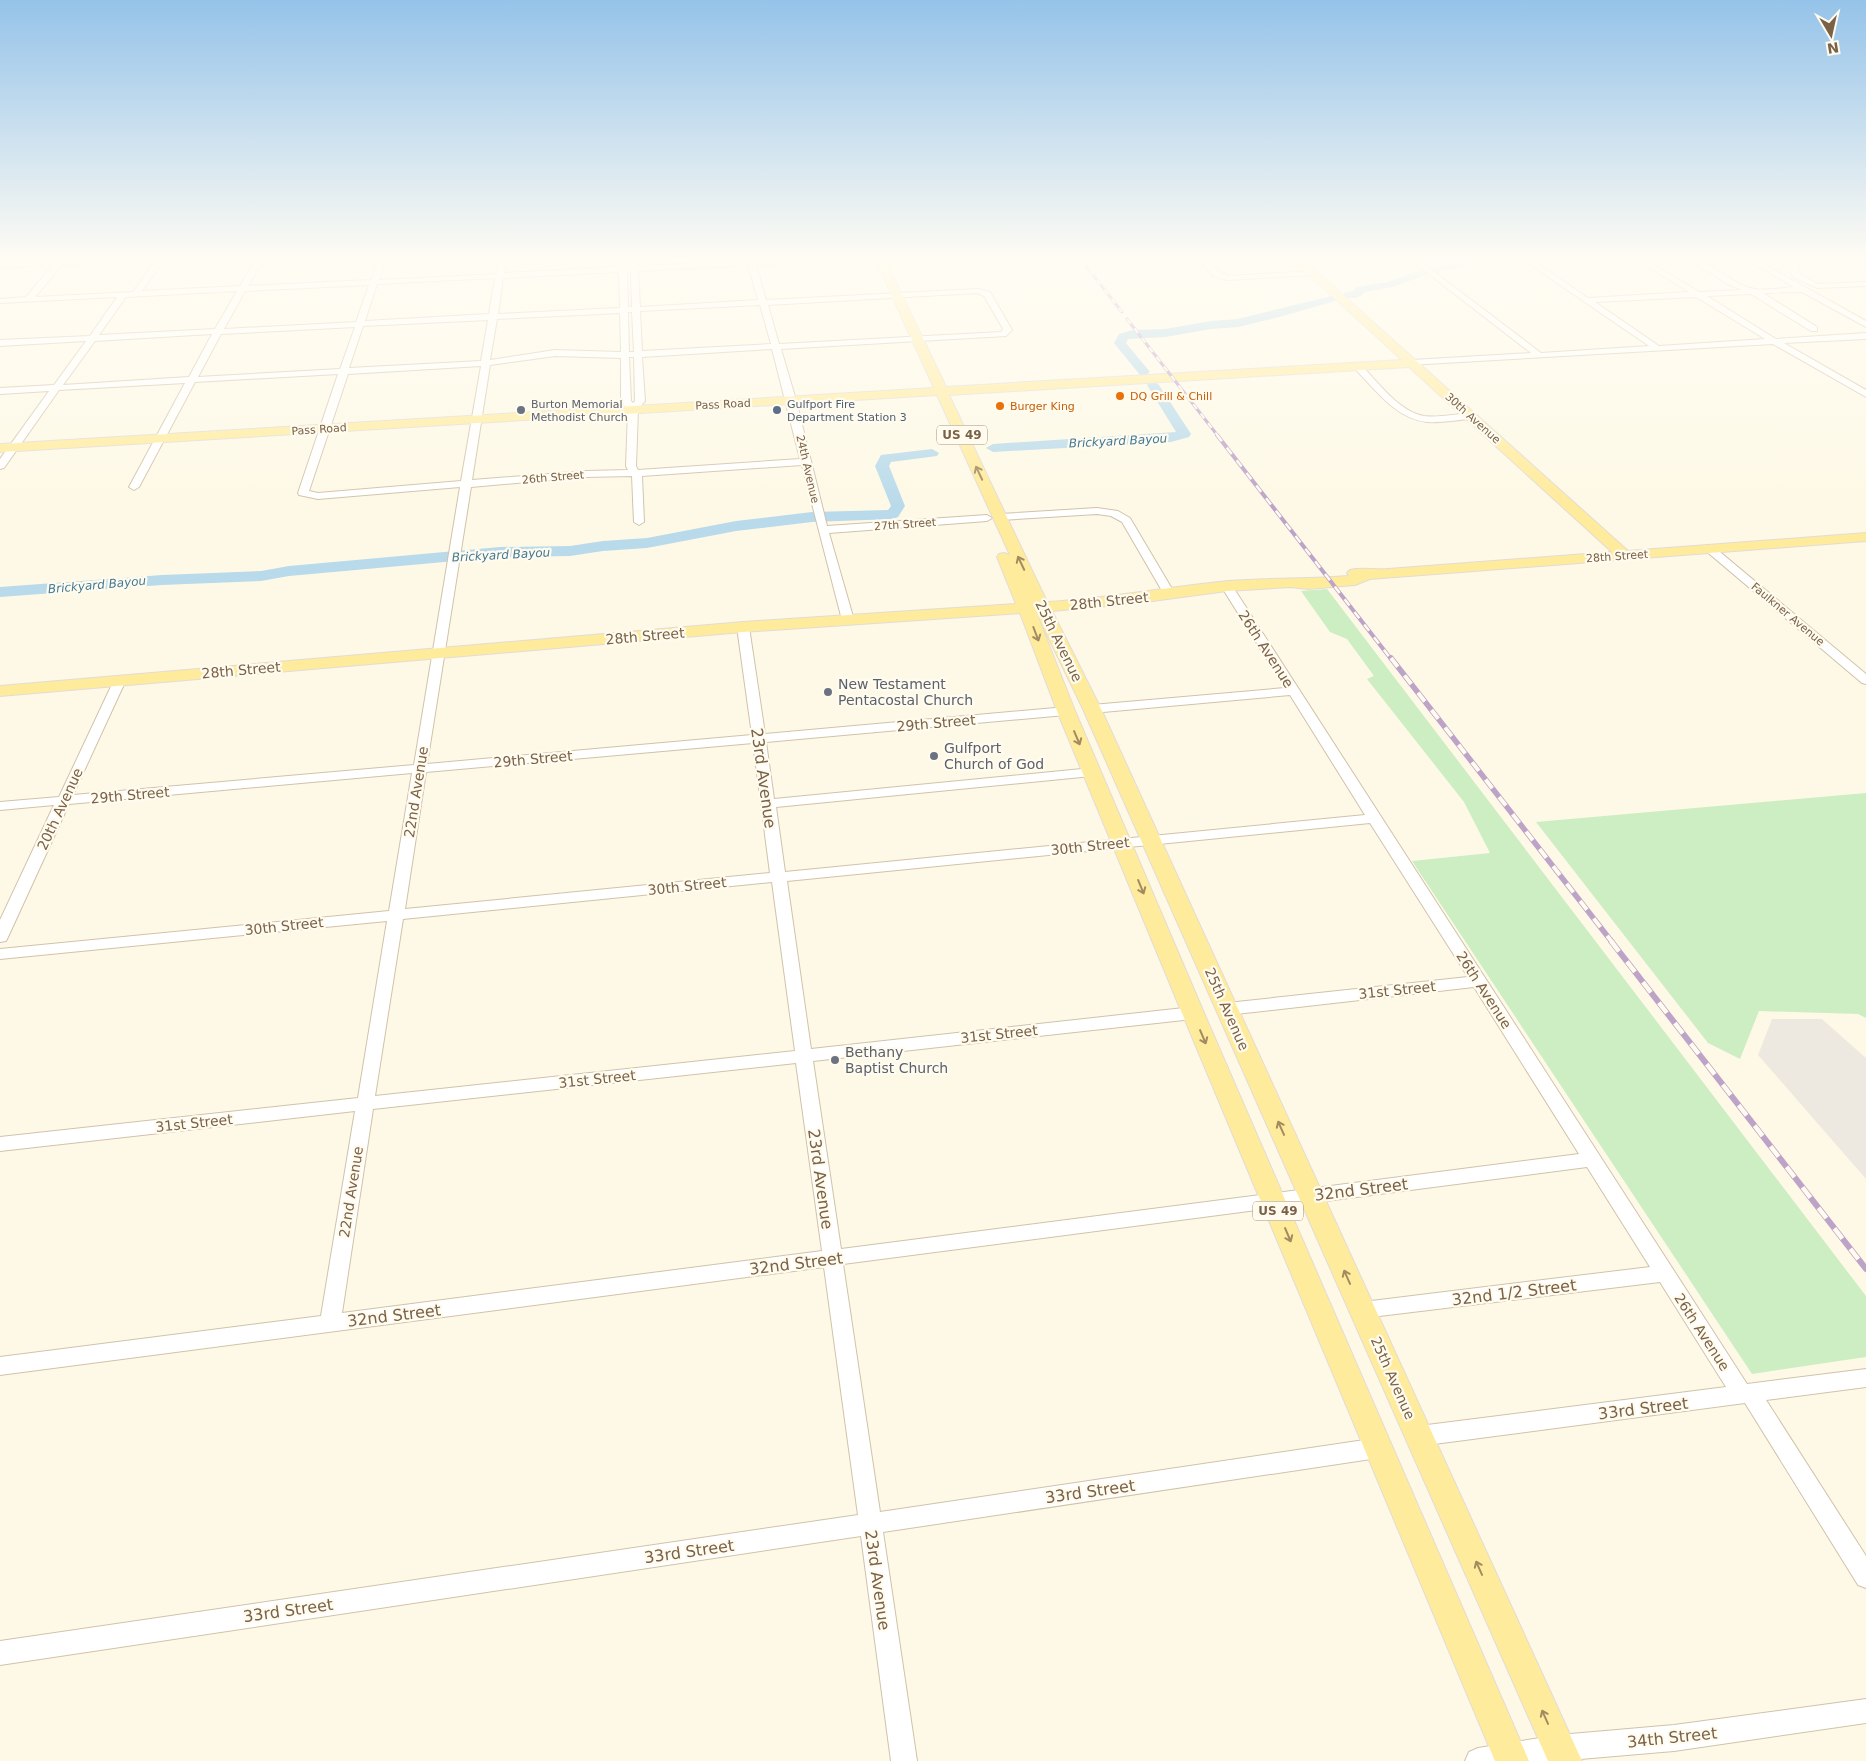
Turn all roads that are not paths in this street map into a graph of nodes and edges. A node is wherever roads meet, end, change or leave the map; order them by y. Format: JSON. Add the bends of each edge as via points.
{"nodes":[{"id":1,"x":87,"y":343,"type":"edge"},
{"id":2,"x":212,"y":343,"type":"edge"},
{"id":3,"x":353,"y":343,"type":"edge"},
{"id":4,"x":488,"y":343,"type":"edge"},
{"id":5,"x":625,"y":343,"type":"edge"},
{"id":6,"x":637,"y":343,"type":"edge"},
{"id":7,"x":775,"y":343,"type":"edge"},
{"id":8,"x":841,"y":343,"type":"edge"},
{"id":9,"x":914,"y":343,"type":"edge"},
{"id":10,"x":1390,"y":343,"type":"edge"},
{"id":11,"x":1523,"y":343,"type":"edge"},
{"id":12,"x":1650,"y":343,"type":"edge"},
{"id":13,"x":1738,"y":343,"type":"edge"},
{"id":14,"x":1778,"y":343,"type":"edge"},
{"id":15,"x":776,"y":347,"type":"junction"},
{"id":16,"x":1657,"y":348,"type":"junction"},
{"id":17,"x":625,"y":355,"type":"junction"},
{"id":18,"x":638,"y":355,"type":"junction"},
{"id":19,"x":1540,"y":356,"type":"junction"},
{"id":20,"x":485,"y":363,"type":"junction"},
{"id":21,"x":1412,"y":363,"type":"junction"},
{"id":22,"x":1358,"y":367,"type":"junction"},
{"id":23,"x":343,"y":372,"type":"junction"},
{"id":24,"x":192,"y":380,"type":"junction"},
{"id":25,"x":56,"y":388,"type":"junction"},
{"id":26,"x":0,"y":391,"type":"edge"},
{"id":27,"x":936,"y":391,"type":"junction"},
{"id":28,"x":1864,"y":391,"type":"edge"},
{"id":29,"x":791,"y":400,"type":"junction"},
{"id":30,"x":632,"y":410,"type":"junction"},
{"id":31,"x":1470,"y":416,"type":"junction"},
{"id":32,"x":475,"y":419,"type":"junction"},
{"id":33,"x":323,"y":428,"type":"junction"},
{"id":34,"x":162,"y":438,"type":"junction"},
{"id":35,"x":6,"y":448,"type":"edge"},
{"id":36,"x":806,"y":462,"type":"junction"},
{"id":37,"x":0,"y":466,"type":"edge"},
{"id":38,"x":634,"y":472,"type":"junction"},
{"id":39,"x":465,"y":485,"type":"junction"},
{"id":40,"x":134,"y":487,"type":"dead end"},
{"id":41,"x":993,"y":518,"type":"junction"},
{"id":42,"x":640,"y":522,"type":"dead end"},
{"id":43,"x":822,"y":528,"type":"junction"},
{"id":44,"x":1866,"y":537,"type":"edge"},
{"id":45,"x":1710,"y":549,"type":"junction"},
{"id":46,"x":1625,"y":556,"type":"junction"},
{"id":47,"x":1226,"y":586,"type":"junction"},
{"id":48,"x":1169,"y":594,"type":"junction"},
{"id":49,"x":1034,"y":607,"type":"junction"},
{"id":50,"x":848,"y":620,"type":"junction"},
{"id":51,"x":743,"y":627,"type":"junction"},
{"id":52,"x":437,"y":653,"type":"junction"},
{"id":53,"x":120,"y":680,"type":"junction"},
{"id":54,"x":1866,"y":680,"type":"edge"},
{"id":55,"x":0,"y":691,"type":"edge"},
{"id":56,"x":1293,"y":691,"type":"junction"},
{"id":57,"x":1092,"y":709,"type":"junction"},
{"id":58,"x":1066,"y":711,"type":"junction"},
{"id":59,"x":758,"y":739,"type":"junction"},
{"id":60,"x":420,"y":769,"type":"junction"},
{"id":61,"x":1092,"y":772,"type":"junction"},
{"id":62,"x":64,"y":801,"type":"junction"},
{"id":63,"x":768,"y":804,"type":"junction"},
{"id":64,"x":0,"y":806,"type":"edge"},
{"id":65,"x":1374,"y":818,"type":"junction"},
{"id":66,"x":1152,"y":840,"type":"junction"},
{"id":67,"x":1122,"y":843,"type":"junction"},
{"id":68,"x":778,"y":877,"type":"junction"},
{"id":69,"x":396,"y":914,"type":"junction"},
{"id":70,"x":0,"y":937,"type":"edge"},
{"id":71,"x":0,"y":954,"type":"edge"},
{"id":72,"x":1478,"y":981,"type":"junction"},
{"id":73,"x":1227,"y":1009,"type":"junction"},
{"id":74,"x":1193,"y":1013,"type":"junction"},
{"id":75,"x":804,"y":1056,"type":"junction"},
{"id":76,"x":366,"y":1105,"type":"junction"},
{"id":77,"x":0,"y":1144,"type":"edge"},
{"id":78,"x":1592,"y":1159,"type":"junction"},
{"id":79,"x":1311,"y":1196,"type":"junction"},
{"id":80,"x":1273,"y":1201,"type":"junction"},
{"id":81,"x":832,"y":1258,"type":"junction"},
{"id":82,"x":1664,"y":1273,"type":"junction"},
{"id":83,"x":1362,"y":1310,"type":"junction"},
{"id":84,"x":330,"y":1323,"type":"junction"},
{"id":85,"x":0,"y":1366,"type":"edge"},
{"id":86,"x":1866,"y":1378,"type":"edge"},
{"id":87,"x":1746,"y":1394,"type":"junction"},
{"id":88,"x":1419,"y":1436,"type":"junction"},
{"id":89,"x":1378,"y":1448,"type":"junction"},
{"id":90,"x":870,"y":1524,"type":"junction"},
{"id":91,"x":1866,"y":1577,"type":"edge"},
{"id":92,"x":0,"y":1653,"type":"edge"},
{"id":93,"x":1866,"y":1710,"type":"edge"},
{"id":94,"x":1562,"y":1754,"type":"edge"},
{"id":95,"x":1511,"y":1759,"type":"edge"},
{"id":96,"x":904,"y":1761,"type":"edge"},
{"id":97,"x":1478,"y":1761,"type":"edge"}],
"edges":[{"from":1,"to":25,"type":"street"},
{"from":2,"to":24,"type":"street"},
{"from":3,"to":23,"type":"street"},
{"from":4,"to":20,"type":"street","name":"22nd Avenue"},
{"from":5,"to":17,"type":"street"},
{"from":6,"to":18,"type":"street"},
{"from":7,"to":15,"type":"street","name":"24th Avenue"},
{"from":8,"to":15,"type":"street"},
{"from":9,"to":27,"type":"main road","name":"25th Avenue","number":"US 49"},
{"from":10,"to":21,"type":"main road","name":"30th Avenue"},
{"from":11,"to":19,"type":"street"},
{"from":12,"to":16,"type":"street"},
{"from":13,"to":16,"type":"street","name":"Pass Road"},
{"from":14,"to":28,"type":"street"},
{"from":15,"to":18,"type":"street"},
{"from":15,"to":29,"type":"street","name":"24th Avenue"},
{"from":16,"to":19,"type":"street","name":"Pass Road"},
{"from":17,"to":18,"type":"street"},
{"from":17,"to":20,"type":"street","via":[[555,353]]},
{"from":17,"to":30,"type":"street","via":[[626,402]]},
{"from":18,"to":30,"type":"street","via":[[640,401]]},
{"from":19,"to":21,"type":"street","name":"Pass Road"},
{"from":20,"to":23,"type":"street"},
{"from":20,"to":32,"type":"street","name":"22nd Avenue"},
{"from":21,"to":22,"type":"main road","name":"Pass Road"},
{"from":21,"to":31,"type":"main road","name":"30th Avenue"},
{"from":22,"to":27,"type":"main road","name":"Pass Road"},
{"from":22,"to":31,"type":"street","via":[[1412,416],[1428,419]]},
{"from":23,"to":24,"type":"street"},
{"from":23,"to":33,"type":"street"},
{"from":24,"to":25,"type":"street"},
{"from":24,"to":34,"type":"street"},
{"from":25,"to":26,"type":"street"},
{"from":25,"to":35,"type":"street"},
{"from":27,"to":29,"type":"main road","name":"Pass Road"},
{"from":27,"to":41,"type":"main road","name":"25th Avenue","number":"US 49"},
{"from":29,"to":30,"type":"main road","name":"Pass Road"},
{"from":29,"to":36,"type":"street","name":"24th Avenue"},
{"from":30,"to":32,"type":"main road","name":"Pass Road"},
{"from":30,"to":38,"type":"street","via":[[631,466]]},
{"from":31,"to":46,"type":"main road","name":"30th Avenue"},
{"from":32,"to":33,"type":"main road","name":"Pass Road"},
{"from":32,"to":39,"type":"street","name":"22nd Avenue"},
{"from":33,"to":34,"type":"main road","name":"Pass Road"},
{"from":33,"to":39,"type":"street","name":"26th Street","via":[[302,492],[307,495]]},
{"from":34,"to":35,"type":"main road","name":"Pass Road"},
{"from":34,"to":40,"type":"street"},
{"from":35,"to":37,"type":"street"},
{"from":36,"to":38,"type":"street","name":"26th Street"},
{"from":36,"to":43,"type":"street","name":"24th Avenue"},
{"from":38,"to":39,"type":"street","name":"26th Street"},
{"from":38,"to":42,"type":"street","via":[[638,478]]},
{"from":39,"to":52,"type":"street","name":"22nd Avenue"},
{"from":41,"to":43,"type":"street","name":"27th Street"},
{"from":41,"to":48,"type":"street","name":"27th Street","via":[[1097,511],[1114,513],[1126,520]]},
{"from":41,"to":49,"type":"main road","name":"25th Avenue","number":"US 49"},
{"from":43,"to":50,"type":"street","name":"24th Avenue"},
{"from":44,"to":45,"type":"main road","name":"28th Street"},
{"from":45,"to":46,"type":"main road","name":"28th Street"},
{"from":45,"to":54,"type":"street","name":"Faulkner Avenue"},
{"from":46,"to":47,"type":"main road","name":"28th Street","via":[[1368,575],[1355,580],[1308,584]]},
{"from":47,"to":48,"type":"main road","name":"28th Street"},
{"from":47,"to":56,"type":"street","name":"26th Avenue"},
{"from":48,"to":49,"type":"main road","name":"28th Street"},
{"from":49,"to":50,"type":"main road","name":"28th Street"},
{"from":49,"to":57,"type":"main road","name":"25th Avenue","number":"US 49"},
{"from":49,"to":58,"type":"main road","name":"25th Avenue","number":"US 49","one_way":true},
{"from":50,"to":51,"type":"main road","name":"28th Street"},
{"from":51,"to":52,"type":"main road","name":"28th Street"},
{"from":51,"to":59,"type":"street","name":"23rd Avenue"},
{"from":52,"to":53,"type":"main road","name":"28th Street"},
{"from":52,"to":60,"type":"street","name":"22nd Avenue"},
{"from":53,"to":55,"type":"main road","name":"28th Street"},
{"from":53,"to":62,"type":"street","name":"20th Avenue"},
{"from":56,"to":57,"type":"street"},
{"from":56,"to":65,"type":"street","name":"26th Avenue"},
{"from":57,"to":66,"type":"main road","name":"25th Avenue","number":"US 49"},
{"from":58,"to":59,"type":"street","name":"29th Street"},
{"from":58,"to":61,"type":"main road","name":"25th Avenue","number":"US 49","one_way":true},
{"from":59,"to":60,"type":"street","name":"29th Street"},
{"from":59,"to":63,"type":"street","name":"23rd Avenue"},
{"from":60,"to":62,"type":"street","name":"29th Street"},
{"from":60,"to":69,"type":"street","name":"22nd Avenue"},
{"from":61,"to":63,"type":"street"},
{"from":61,"to":67,"type":"main road","name":"25th Avenue","number":"US 49"},
{"from":62,"to":64,"type":"street","name":"29th Street"},
{"from":62,"to":70,"type":"street","name":"20th Avenue"},
{"from":63,"to":68,"type":"street","name":"23rd Avenue"},
{"from":65,"to":66,"type":"street","name":"30th Street"},
{"from":65,"to":72,"type":"street","name":"26th Avenue"},
{"from":66,"to":67,"type":"street","name":"30th Street"},
{"from":66,"to":73,"type":"main road","name":"25th Avenue","number":"US 49"},
{"from":67,"to":68,"type":"street","name":"30th Street"},
{"from":67,"to":74,"type":"main road","name":"25th Avenue","number":"US 49","one_way":true},
{"from":68,"to":69,"type":"street","name":"30th Street"},
{"from":68,"to":75,"type":"street","name":"23rd Avenue"},
{"from":69,"to":71,"type":"street","name":"30th Street"},
{"from":69,"to":76,"type":"street","name":"22nd Avenue"},
{"from":72,"to":73,"type":"street","name":"31st Street"},
{"from":72,"to":78,"type":"street","name":"26th Avenue"},
{"from":79,"to":73,"type":"main road","name":"25th Avenue","number":"US 49","one_way":true},
{"from":74,"to":75,"type":"street","name":"31st Street"},
{"from":74,"to":80,"type":"main road","name":"25th Avenue","number":"US 49","one_way":true},
{"from":75,"to":76,"type":"street","name":"31st Street"},
{"from":75,"to":81,"type":"street","name":"23rd Avenue"},
{"from":76,"to":77,"type":"street","name":"31st Street"},
{"from":76,"to":84,"type":"street","name":"22nd Avenue"},
{"from":78,"to":79,"type":"street","name":"32nd Street"},
{"from":78,"to":82,"type":"street","name":"26th Avenue"},
{"from":79,"to":80,"type":"street","name":"32nd Street"},
{"from":83,"to":79,"type":"main road","name":"25th Avenue","number":"US 49","one_way":true},
{"from":80,"to":81,"type":"street","name":"32nd Street"},
{"from":80,"to":89,"type":"main road","name":"25th Avenue","number":"US 49","one_way":true},
{"from":81,"to":84,"type":"street","name":"32nd Street"},
{"from":81,"to":90,"type":"street","name":"23rd Avenue"},
{"from":82,"to":83,"type":"street","name":"32nd 1/2 Street"},
{"from":82,"to":87,"type":"street","name":"26th Avenue"},
{"from":83,"to":88,"type":"main road","name":"25th Avenue","number":"US 49"},
{"from":84,"to":85,"type":"street","name":"32nd Street"},
{"from":86,"to":87,"type":"street","name":"33rd Street"},
{"from":87,"to":88,"type":"street","name":"33rd Street"},
{"from":87,"to":91,"type":"street","name":"26th Avenue"},
{"from":94,"to":88,"type":"main road","name":"25th Avenue","number":"US 49","one_way":true},
{"from":89,"to":90,"type":"street","name":"33rd Street"},
{"from":89,"to":95,"type":"main road","name":"25th Avenue","number":"US 49"},
{"from":90,"to":92,"type":"street","name":"33rd Street"},
{"from":90,"to":96,"type":"street","name":"23rd Avenue"},
{"from":93,"to":94,"type":"street","name":"34th Street"},
{"from":94,"to":95,"type":"street","name":"34th Street"},
{"from":95,"to":97,"type":"street","name":"34th Street"}]}
